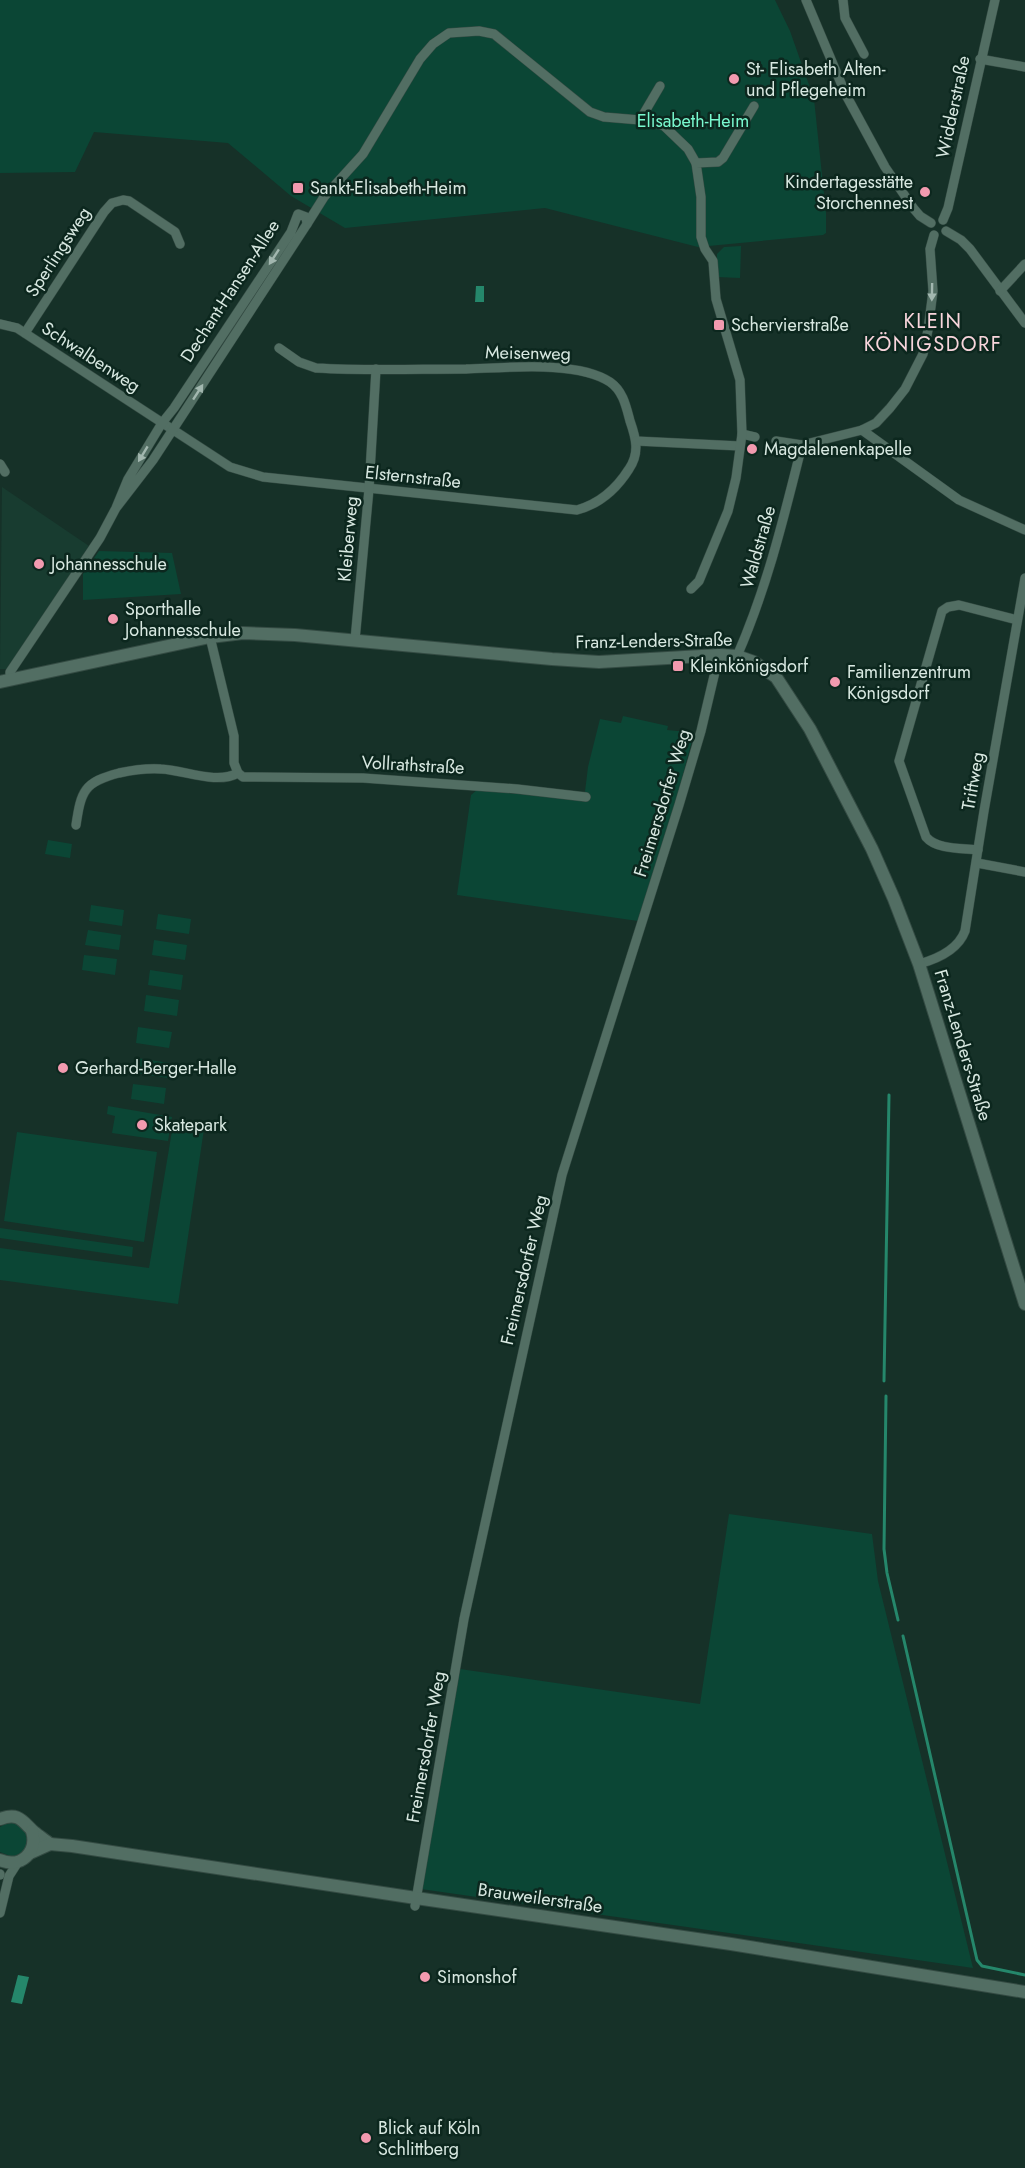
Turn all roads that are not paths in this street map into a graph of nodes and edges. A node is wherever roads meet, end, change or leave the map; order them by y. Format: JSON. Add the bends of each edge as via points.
{"nodes":[{"id":1,"x":806,"y":0,"type":"edge"},
{"id":2,"x":843,"y":0,"type":"edge"},
{"id":3,"x":995,"y":0,"type":"edge"},
{"id":4,"x":864,"y":54,"type":"dead end"},
{"id":5,"x":980,"y":59,"type":"junction"},
{"id":6,"x":1025,"y":67,"type":"edge"},
{"id":7,"x":660,"y":86,"type":"dead end"},
{"id":8,"x":754,"y":106,"type":"dead end"},
{"id":9,"x":640,"y":120,"type":"junction"},
{"id":10,"x":696,"y":163,"type":"junction"},
{"id":11,"x":943,"y":220,"type":"junction"},
{"id":12,"x":932,"y":223,"type":"junction"},
{"id":13,"x":307,"y":224,"type":"junction"},
{"id":14,"x":946,"y":231,"type":"junction"},
{"id":15,"x":934,"y":235,"type":"junction"},
{"id":16,"x":180,"y":244,"type":"dead end"},
{"id":17,"x":1025,"y":264,"type":"edge"},
{"id":18,"x":1000,"y":291,"type":"junction"},
{"id":19,"x":1025,"y":323,"type":"edge"},
{"id":20,"x":0,"y":324,"type":"edge"},
{"id":21,"x":25,"y":333,"type":"junction"},
{"id":22,"x":279,"y":348,"type":"dead end"},
{"id":23,"x":376,"y":369,"type":"junction"},
{"id":24,"x":162,"y":423,"type":"junction"},
{"id":25,"x":173,"y":430,"type":"junction"},
{"id":26,"x":862,"y":430,"type":"junction"},
{"id":27,"x":742,"y":434,"type":"junction"},
{"id":28,"x":755,"y":437,"type":"dead end"},
{"id":29,"x":636,"y":441,"type":"junction"},
{"id":30,"x":776,"y":441,"type":"dead end"},
{"id":31,"x":802,"y":445,"type":"junction"},
{"id":32,"x":740,"y":446,"type":"junction"},
{"id":33,"x":369,"y":489,"type":"junction"},
{"id":34,"x":116,"y":508,"type":"junction"},
{"id":35,"x":1025,"y":530,"type":"edge"},
{"id":36,"x":1025,"y":578,"type":"edge"},
{"id":37,"x":691,"y":589,"type":"dead end"},
{"id":38,"x":1017,"y":620,"type":"junction"},
{"id":39,"x":210,"y":637,"type":"junction"},
{"id":40,"x":355,"y":640,"type":"junction"},
{"id":41,"x":719,"y":655,"type":"junction"},
{"id":42,"x":737,"y":656,"type":"junction"},
{"id":43,"x":5,"y":681,"type":"edge"},
{"id":44,"x":238,"y":773,"type":"junction"},
{"id":45,"x":586,"y":796,"type":"dead end"},
{"id":46,"x":76,"y":825,"type":"dead end"},
{"id":47,"x":978,"y":850,"type":"junction"},
{"id":48,"x":977,"y":863,"type":"junction"},
{"id":49,"x":1025,"y":872,"type":"edge"},
{"id":50,"x":919,"y":964,"type":"junction"},
{"id":51,"x":1025,"y":1304,"type":"edge"},
{"id":52,"x":0,"y":1820,"type":"edge"},
{"id":53,"x":32,"y":1831,"type":"junction"},
{"id":54,"x":50,"y":1844,"type":"junction"},
{"id":55,"x":30,"y":1853,"type":"junction"},
{"id":56,"x":0,"y":1860,"type":"edge"},
{"id":57,"x":18,"y":1862,"type":"junction"},
{"id":58,"x":415,"y":1902,"type":"junction"},
{"id":59,"x":0,"y":1913,"type":"edge"},
{"id":60,"x":1025,"y":1992,"type":"edge"}],
"edges":[{"from":1,"to":12,"type":"street","via":[[846,95],[885,167],[920,216]]},
{"from":2,"to":4,"type":"street","via":[[845,18]]},
{"from":3,"to":5,"type":"street","name":"Widderstraße"},
{"from":5,"to":6,"type":"street"},
{"from":5,"to":11,"type":"street","name":"Widderstraße"},
{"from":7,"to":9,"type":"street"},
{"from":8,"to":10,"type":"street","via":[[723,158],[718,162]]},
{"from":9,"to":10,"type":"street","via":[[664,126],[688,149]]},
{"from":9,"to":13,"type":"street","via":[[590,112],[494,34],[449,33],[420,59],[363,154],[324,197]]},
{"from":10,"to":27,"type":"street","via":[[704,246],[713,261],[716,299],[740,380]]},
{"from":11,"to":12,"type":"street"},
{"from":11,"to":14,"type":"street"},
{"from":12,"to":15,"type":"street"},
{"from":13,"to":24,"type":"street","name":"Dechant-Hansen-Allee","one_way":true,"via":[[302,214],[295,217],[291,232]]},
{"from":25,"to":13,"type":"street","name":"Dechant-Hansen-Allee","one_way":true},
{"from":14,"to":15,"type":"street","via":[[941,236]]},
{"from":14,"to":18,"type":"street","via":[[970,249]]},
{"from":15,"to":26,"type":"street","one_way":true,"via":[[930,249],[933,291],[923,354],[890,408],[876,423]]},
{"from":16,"to":21,"type":"street","name":"Sperlingsweg","via":[[176,232],[134,203],[112,203]]},
{"from":17,"to":18,"type":"street"},
{"from":18,"to":19,"type":"street"},
{"from":20,"to":21,"type":"street","name":"Schwalbenweg"},
{"from":21,"to":24,"type":"street","name":"Schwalbenweg"},
{"from":22,"to":23,"type":"street","name":"Meisenweg","via":[[316,369]]},
{"from":23,"to":29,"type":"street","name":"Meisenweg","via":[[580,370],[608,381],[620,391]]},
{"from":23,"to":33,"type":"street","name":"Kleiberweg"},
{"from":24,"to":25,"type":"street","name":"Elsternstraße"},
{"from":24,"to":34,"type":"street","name":"Dechant-Hansen-Allee","one_way":true,"via":[[128,479]]},
{"from":25,"to":33,"type":"street","name":"Elsternstraße","via":[[230,467],[256,475]]},
{"from":25,"to":34,"type":"street","name":"Dechant-Hansen-Allee"},
{"from":26,"to":31,"type":"street"},
{"from":26,"to":35,"type":"street","via":[[959,500]]},
{"from":27,"to":28,"type":"street"},
{"from":27,"to":32,"type":"street"},
{"from":29,"to":32,"type":"street"},
{"from":29,"to":33,"type":"street","name":"Elsternstraße","via":[[636,454],[622,479],[598,502],[577,510]]},
{"from":30,"to":31,"type":"street"},
{"from":31,"to":42,"type":"street","name":"Waldstraße","via":[[768,576]]},
{"from":32,"to":37,"type":"street","via":[[728,511],[699,581]]},
{"from":33,"to":40,"type":"street","name":"Kleiberweg"},
{"from":34,"to":43,"type":"street","name":"Dechant-Hansen-Allee"},
{"from":36,"to":38,"type":"street","name":"Triftweg"},
{"from":38,"to":47,"type":"street","name":"Triftweg"},
{"from":38,"to":47,"type":"street","via":[[959,605],[942,611],[899,761],[926,837],[941,845]]},
{"from":39,"to":40,"type":"street","name":"Franz-Lenders-Straße","via":[[270,633]]},
{"from":39,"to":43,"type":"street","name":"Franz-Lenders-Straße"},
{"from":39,"to":44,"type":"street","via":[[234,736],[234,764]]},
{"from":40,"to":41,"type":"street","name":"Franz-Lenders-Straße","via":[[599,662]]},
{"from":41,"to":42,"type":"street","name":"Franz-Lenders-Straße"},
{"from":41,"to":58,"type":"street","name":"Freimersdorfer Weg","via":[[682,794],[562,1175],[464,1619]]},
{"from":42,"to":50,"type":"street","name":"Franz-Lenders-Straße","via":[[776,677],[810,729],[872,849]]},
{"from":44,"to":45,"type":"street","name":"Vollrathstraße","via":[[250,778],[363,778]]},
{"from":44,"to":46,"type":"street","name":"Vollrathstraße","via":[[225,779],[139,769],[105,777],[88,785]]},
{"from":47,"to":48,"type":"street","name":"Triftweg"},
{"from":48,"to":49,"type":"street"},
{"from":48,"to":50,"type":"street","name":"Triftweg","via":[[962,939],[940,956]]},
{"from":50,"to":51,"type":"street","name":"Franz-Lenders-Straße"},
{"from":52,"to":53,"type":"street","name":"Brauweilerstraße","via":[[16,1817]]},
{"from":53,"to":54,"type":"street","name":"Brauweilerstraße"},
{"from":53,"to":55,"type":"street"},
{"from":54,"to":55,"type":"street"},
{"from":54,"to":58,"type":"street","name":"Brauweilerstraße"},
{"from":55,"to":57,"type":"street"},
{"from":56,"to":57,"type":"street"},
{"from":57,"to":59,"type":"street","via":[[9,1876]]},
{"from":58,"to":60,"type":"street","name":"Brauweilerstraße","via":[[731,1944]]}]}
